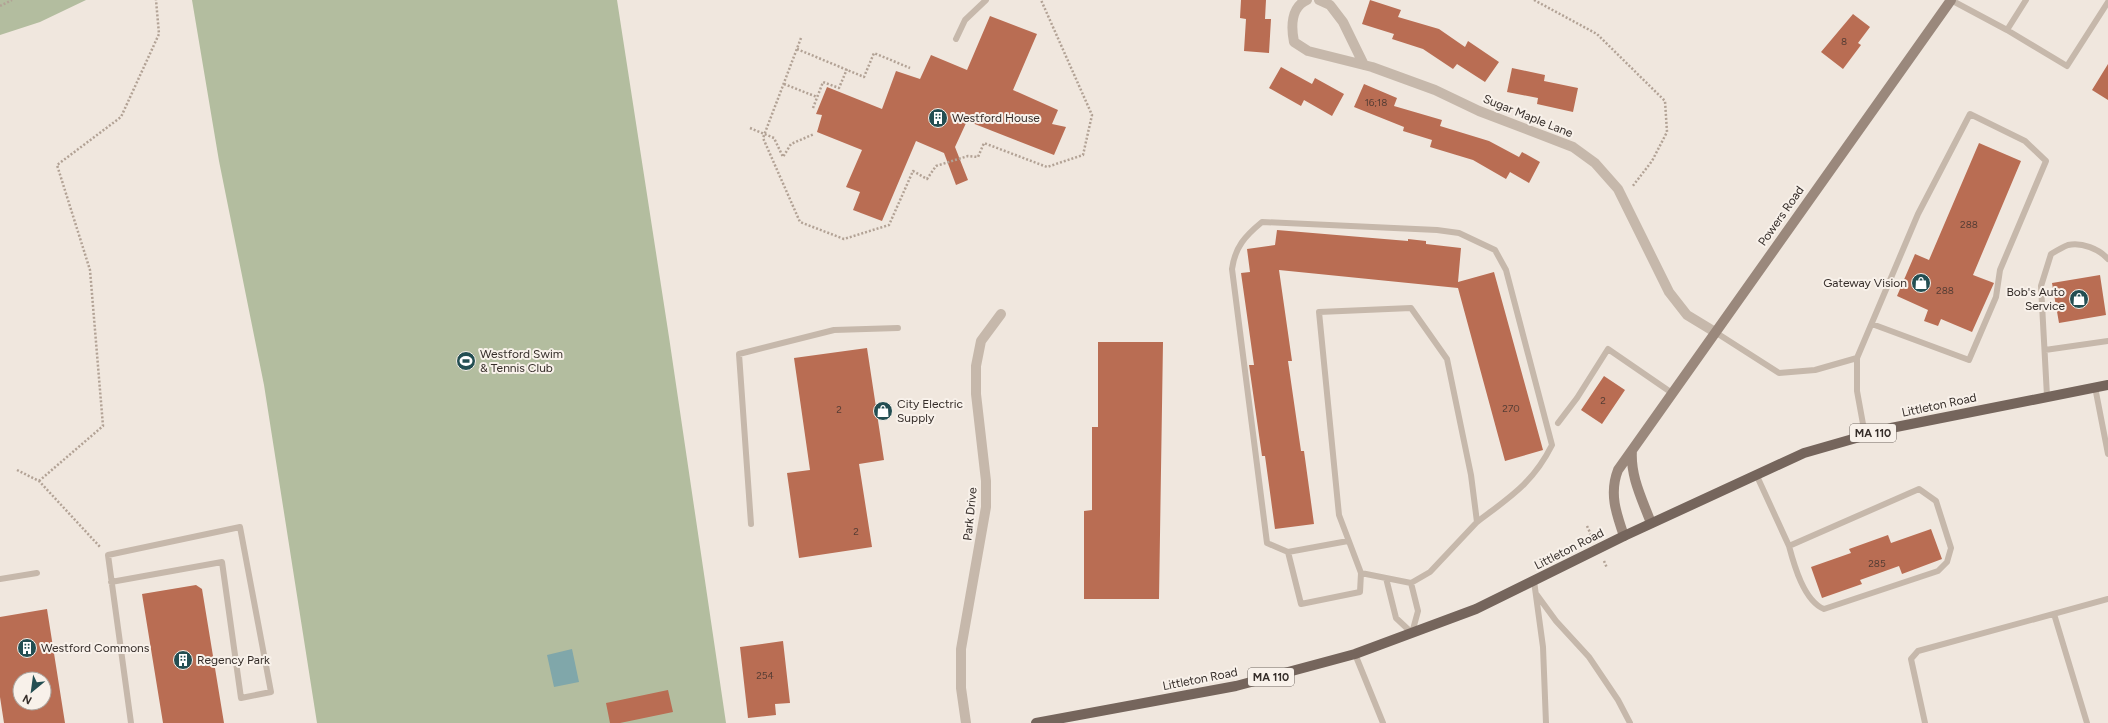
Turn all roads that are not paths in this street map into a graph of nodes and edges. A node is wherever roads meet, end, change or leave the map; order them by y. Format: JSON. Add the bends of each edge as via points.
{"nodes":[{"id":1,"x":986,"y":0,"type":"edge"},
{"id":2,"x":1307,"y":0,"type":"edge"},
{"id":3,"x":1319,"y":0,"type":"edge"},
{"id":4,"x":1951,"y":0,"type":"edge"},
{"id":5,"x":2026,"y":0,"type":"edge"},
{"id":6,"x":2108,"y":2,"type":"edge"},
{"id":7,"x":2007,"y":30,"type":"junction"},
{"id":8,"x":956,"y":39,"type":"dead end"},
{"id":9,"x":1364,"y":65,"type":"junction"},
{"id":10,"x":2108,"y":259,"type":"edge"},
{"id":11,"x":1000,"y":314,"type":"dead end"},
{"id":12,"x":1872,"y":324,"type":"junction"},
{"id":13,"x":898,"y":328,"type":"dead end"},
{"id":14,"x":1715,"y":332,"type":"junction"},
{"id":15,"x":2108,"y":341,"type":"edge"},
{"id":16,"x":2045,"y":350,"type":"junction"},
{"id":17,"x":1857,"y":358,"type":"junction"},
{"id":18,"x":2108,"y":385,"type":"edge"},
{"id":19,"x":2095,"y":386,"type":"junction"},
{"id":20,"x":1672,"y":393,"type":"junction"},
{"id":21,"x":2047,"y":396,"type":"junction"},
{"id":22,"x":1558,"y":423,"type":"dead end"},
{"id":23,"x":1865,"y":435,"type":"junction"},
{"id":24,"x":1633,"y":448,"type":"junction"},
{"id":25,"x":2108,"y":454,"type":"edge"},
{"id":26,"x":1756,"y":474,"type":"junction"},
{"id":27,"x":1477,"y":522,"type":"junction"},
{"id":28,"x":1651,"y":523,"type":"junction"},
{"id":29,"x":751,"y":524,"type":"dead end"},
{"id":30,"x":1624,"y":536,"type":"junction"},
{"id":31,"x":1348,"y":541,"type":"junction"},
{"id":32,"x":1789,"y":546,"type":"junction"},
{"id":33,"x":1288,"y":552,"type":"junction"},
{"id":34,"x":36,"y":573,"type":"dead end"},
{"id":35,"x":1361,"y":573,"type":"junction"},
{"id":36,"x":1386,"y":578,"type":"junction"},
{"id":37,"x":0,"y":579,"type":"edge"},
{"id":38,"x":1534,"y":580,"type":"junction"},
{"id":39,"x":112,"y":582,"type":"junction"},
{"id":40,"x":1411,"y":583,"type":"junction"},
{"id":41,"x":1537,"y":595,"type":"junction"},
{"id":42,"x":2108,"y":599,"type":"edge"},
{"id":43,"x":2054,"y":614,"type":"junction"},
{"id":44,"x":1412,"y":633,"type":"junction"},
{"id":45,"x":1355,"y":654,"type":"junction"},
{"id":46,"x":131,"y":723,"type":"edge"},
{"id":47,"x":966,"y":723,"type":"edge"},
{"id":48,"x":1036,"y":723,"type":"edge"},
{"id":49,"x":1383,"y":723,"type":"edge"},
{"id":50,"x":1546,"y":723,"type":"edge"},
{"id":51,"x":1630,"y":723,"type":"edge"},
{"id":52,"x":1925,"y":723,"type":"edge"},
{"id":53,"x":2087,"y":723,"type":"edge"}],
"edges":[{"from":1,"to":8,"type":"lane","via":[[965,20]]},
{"from":2,"to":9,"type":"street","name":"Sugar Maple Lane","via":[[1295,13],[1292,29],[1294,42],[1308,51]]},
{"from":3,"to":9,"type":"street","via":[[1330,5],[1343,22]]},
{"from":4,"to":7,"type":"lane"},
{"from":4,"to":14,"type":"main road","name":"Powers Road"},
{"from":5,"to":7,"type":"lane"},
{"from":6,"to":7,"type":"lane","via":[[2067,66]]},
{"from":9,"to":14,"type":"street","name":"Sugar Maple Lane","via":[[1435,90],[1479,111],[1573,147],[1595,163],[1618,189],[1669,292],[1687,315]]},
{"from":10,"to":16,"type":"lane","via":[[2101,251],[2088,246],[2069,245],[2051,254],[2041,286],[2040,305]]},
{"from":11,"to":47,"type":"street","name":"Park Drive","via":[[981,341],[976,366],[986,507],[961,649],[961,688]]},
{"from":12,"to":12,"type":"lane","via":[[1918,214],[1970,114],[2025,141],[2046,161],[2000,270],[1996,297],[1969,360]]},
{"from":12,"to":17,"type":"lane"},
{"from":13,"to":29,"type":"lane","via":[[834,330],[739,354]]},
{"from":14,"to":17,"type":"lane","via":[[1779,373],[1815,370]]},
{"from":14,"to":20,"type":"main road","name":"Powers Road"},
{"from":15,"to":16,"type":"lane"},
{"from":16,"to":21,"type":"lane"},
{"from":17,"to":23,"type":"lane","via":[[1857,390]]},
{"from":18,"to":19,"type":"main road","name":"Littleton Road","number":"MA 110"},
{"from":19,"to":21,"type":"main road","name":"Littleton Road","number":"MA 110"},
{"from":19,"to":25,"type":"lane"},
{"from":20,"to":22,"type":"lane","via":[[1608,349]]},
{"from":20,"to":24,"type":"main road","name":"Powers Road"},
{"from":21,"to":23,"type":"main road","name":"Littleton Road","number":"MA 110"},
{"from":23,"to":26,"type":"main road","name":"Littleton Road","number":"MA 110","via":[[1804,453]]},
{"from":24,"to":28,"type":"main road","via":[[1631,467]]},
{"from":24,"to":30,"type":"main road","name":"Powers Road","via":[[1618,470],[1614,481],[1614,504]]},
{"from":26,"to":28,"type":"main road","name":"Littleton Road","number":"MA 110"},
{"from":26,"to":32,"type":"lane"},
{"from":27,"to":31,"type":"lane","via":[[1471,475],[1447,359],[1411,308],[1319,312],[1339,515]]},
{"from":27,"to":33,"type":"lane","via":[[1523,488],[1542,465],[1552,445],[1506,270],[1495,250],[1459,233],[1437,230],[1262,222],[1248,234],[1234,254],[1232,269],[1267,543]]},
{"from":27,"to":40,"type":"lane","via":[[1430,572]]},
{"from":28,"to":30,"type":"main road","name":"Littleton Road","number":"MA 110"},
{"from":30,"to":38,"type":"main road","name":"Littleton Road","number":"MA 110"},
{"from":31,"to":33,"type":"lane"},
{"from":31,"to":35,"type":"lane"},
{"from":32,"to":32,"type":"lane","via":[[1919,489],[1936,501],[1951,548],[1947,562],[1938,571],[1824,609],[1815,606],[1796,572]]},
{"from":33,"to":35,"type":"lane","via":[[1301,604],[1360,592]]},
{"from":34,"to":37,"type":"lane"},
{"from":35,"to":36,"type":"lane"},
{"from":36,"to":40,"type":"lane"},
{"from":36,"to":44,"type":"lane","via":[[1396,618]]},
{"from":38,"to":41,"type":"lane"},
{"from":38,"to":44,"type":"main road","name":"Littleton Road","number":"MA 110","via":[[1476,609]]},
{"from":39,"to":39,"type":"lane","via":[[108,555],[240,527],[271,692],[241,698],[222,562]]},
{"from":39,"to":46,"type":"lane"},
{"from":40,"to":44,"type":"lane","via":[[1418,611]]},
{"from":41,"to":50,"type":"lane","via":[[1543,647]]},
{"from":41,"to":51,"type":"lane","via":[[1556,621],[1589,657]]},
{"from":42,"to":43,"type":"lane"},
{"from":43,"to":52,"type":"lane","via":[[1918,651],[1910,659]]},
{"from":43,"to":53,"type":"lane"},
{"from":44,"to":45,"type":"main road","name":"Littleton Road","number":"MA 110"},
{"from":45,"to":48,"type":"main road","name":"Littleton Road","number":"MA 110","via":[[1236,686]]},
{"from":45,"to":49,"type":"lane"}]}
